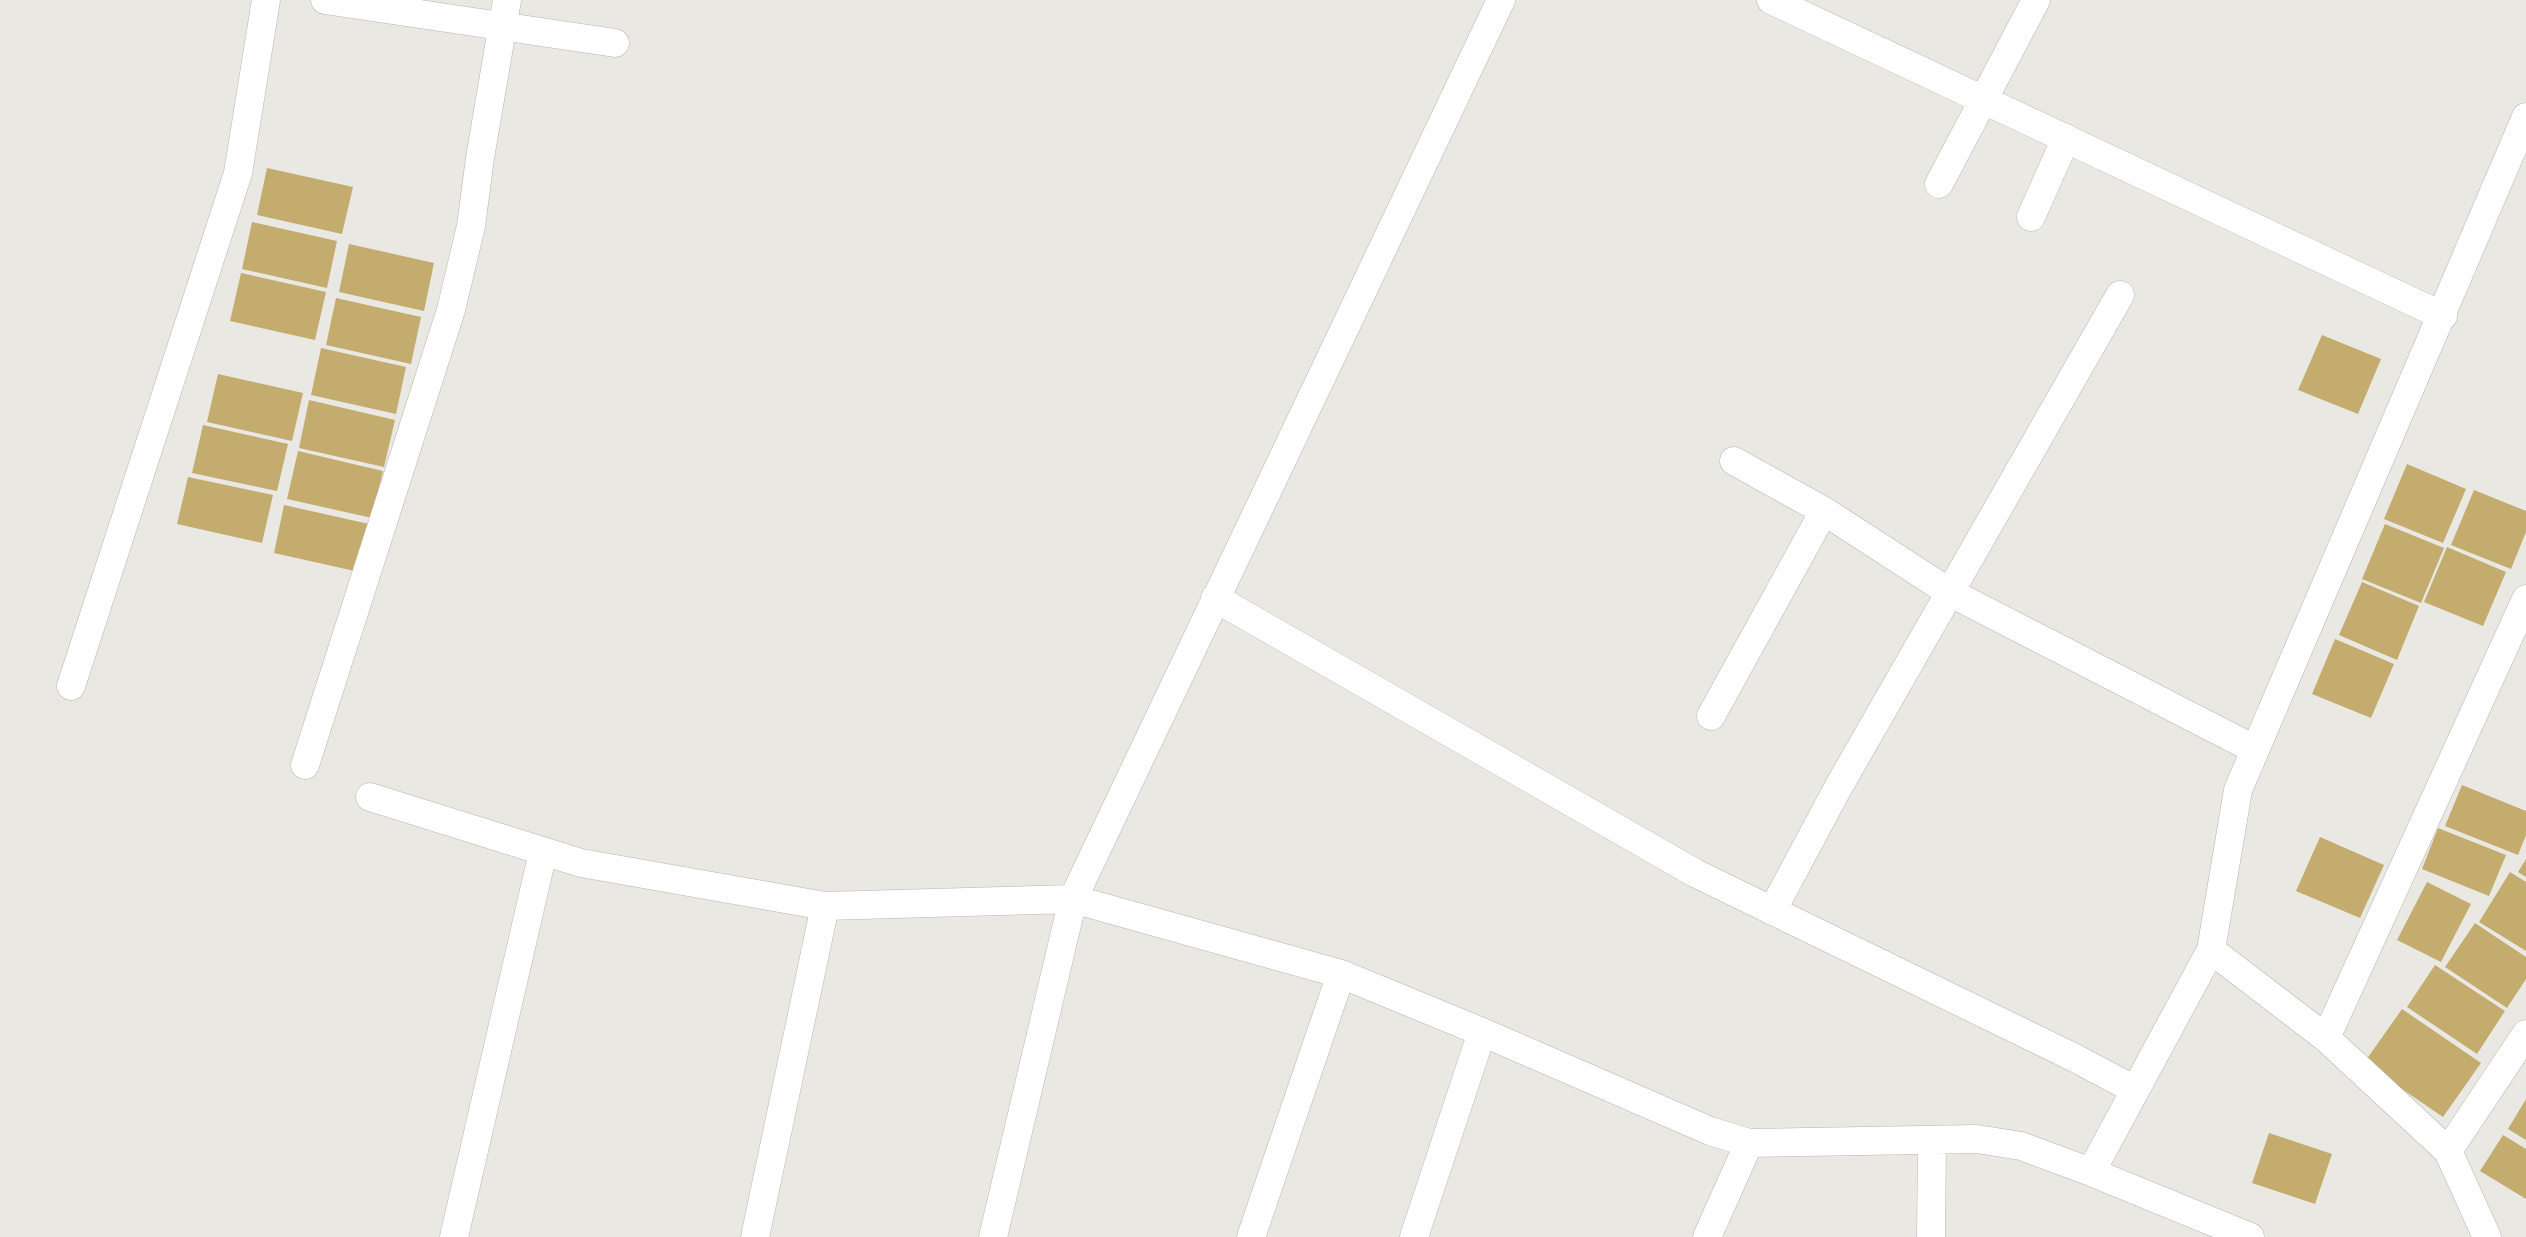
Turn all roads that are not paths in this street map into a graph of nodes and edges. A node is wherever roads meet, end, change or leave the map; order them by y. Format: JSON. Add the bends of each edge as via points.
{"nodes":[{"id":1,"x":266,"y":0,"type":"edge"},
{"id":2,"x":325,"y":0,"type":"edge"},
{"id":3,"x":1501,"y":0,"type":"edge"},
{"id":4,"x":1771,"y":0,"type":"edge"},
{"id":5,"x":2036,"y":0,"type":"edge"},
{"id":6,"x":505,"y":13,"type":"edge"},
{"id":7,"x":615,"y":43,"type":"dead end"},
{"id":8,"x":1983,"y":98,"type":"junction"},
{"id":9,"x":2526,"y":117,"type":"edge"},
{"id":10,"x":2066,"y":138,"type":"junction"},
{"id":11,"x":1940,"y":184,"type":"dead end"},
{"id":12,"x":2031,"y":217,"type":"dead end"},
{"id":13,"x":2120,"y":295,"type":"dead end"},
{"id":14,"x":2442,"y":316,"type":"junction"},
{"id":15,"x":1734,"y":461,"type":"dead end"},
{"id":16,"x":1824,"y":511,"type":"junction"},
{"id":17,"x":1949,"y":592,"type":"junction"},
{"id":18,"x":1216,"y":598,"type":"junction"},
{"id":19,"x":2526,"y":599,"type":"edge"},
{"id":20,"x":71,"y":686,"type":"dead end"},
{"id":21,"x":1711,"y":716,"type":"dead end"},
{"id":22,"x":2254,"y":749,"type":"junction"},
{"id":23,"x":305,"y":765,"type":"dead end"},
{"id":24,"x":370,"y":797,"type":"dead end"},
{"id":25,"x":543,"y":852,"type":"junction"},
{"id":26,"x":1073,"y":899,"type":"junction"},
{"id":27,"x":825,"y":906,"type":"junction"},
{"id":28,"x":1772,"y":911,"type":"junction"},
{"id":29,"x":2211,"y":950,"type":"junction"},
{"id":30,"x":1341,"y":974,"type":"junction"},
{"id":31,"x":1482,"y":1032,"type":"junction"},
{"id":32,"x":2526,"y":1034,"type":"edge"},
{"id":33,"x":2326,"y":1038,"type":"junction"},
{"id":34,"x":2135,"y":1090,"type":"junction"},
{"id":35,"x":1932,"y":1140,"type":"junction"},
{"id":36,"x":1749,"y":1143,"type":"junction"},
{"id":37,"x":2448,"y":1151,"type":"junction"},
{"id":38,"x":2091,"y":1172,"type":"junction"},
{"id":39,"x":454,"y":1237,"type":"edge"},
{"id":40,"x":755,"y":1237,"type":"edge"},
{"id":41,"x":993,"y":1237,"type":"edge"},
{"id":42,"x":1251,"y":1237,"type":"edge"},
{"id":43,"x":1414,"y":1237,"type":"edge"},
{"id":44,"x":1707,"y":1237,"type":"edge"},
{"id":45,"x":1930,"y":1237,"type":"edge"},
{"id":46,"x":2250,"y":1237,"type":"edge"},
{"id":47,"x":2487,"y":1237,"type":"edge"}],
"edges":[{"from":1,"to":20,"type":"street","via":[[238,173]]},
{"from":2,"to":6,"type":"street"},
{"from":3,"to":18,"type":"street"},
{"from":4,"to":8,"type":"street"},
{"from":5,"to":8,"type":"street"},
{"from":6,"to":7,"type":"street"},
{"from":6,"to":23,"type":"street","via":[[471,226],[451,310]]},
{"from":8,"to":10,"type":"street"},
{"from":8,"to":11,"type":"street"},
{"from":9,"to":14,"type":"street"},
{"from":10,"to":12,"type":"street"},
{"from":10,"to":14,"type":"street"},
{"from":13,"to":17,"type":"street"},
{"from":14,"to":22,"type":"street"},
{"from":15,"to":16,"type":"street"},
{"from":16,"to":17,"type":"street"},
{"from":16,"to":21,"type":"street"},
{"from":17,"to":22,"type":"street"},
{"from":17,"to":28,"type":"street"},
{"from":18,"to":26,"type":"street"},
{"from":18,"to":28,"type":"street","via":[[1695,873]]},
{"from":19,"to":33,"type":"street"},
{"from":22,"to":29,"type":"street","via":[[2238,790]]},
{"from":24,"to":25,"type":"street"},
{"from":25,"to":27,"type":"street","via":[[581,862]]},
{"from":25,"to":39,"type":"street"},
{"from":26,"to":27,"type":"street"},
{"from":26,"to":30,"type":"street"},
{"from":26,"to":41,"type":"street"},
{"from":27,"to":40,"type":"street"},
{"from":28,"to":34,"type":"street"},
{"from":29,"to":33,"type":"street"},
{"from":29,"to":34,"type":"street"},
{"from":30,"to":31,"type":"street"},
{"from":30,"to":42,"type":"street"},
{"from":31,"to":36,"type":"street","via":[[1710,1131]]},
{"from":31,"to":43,"type":"street"},
{"from":32,"to":37,"type":"street"},
{"from":33,"to":37,"type":"street"},
{"from":34,"to":38,"type":"street"},
{"from":35,"to":36,"type":"street"},
{"from":35,"to":38,"type":"street","via":[[1977,1139],[2021,1146]]},
{"from":35,"to":45,"type":"street"},
{"from":36,"to":44,"type":"street"},
{"from":37,"to":47,"type":"street"},
{"from":38,"to":46,"type":"street"}]}
